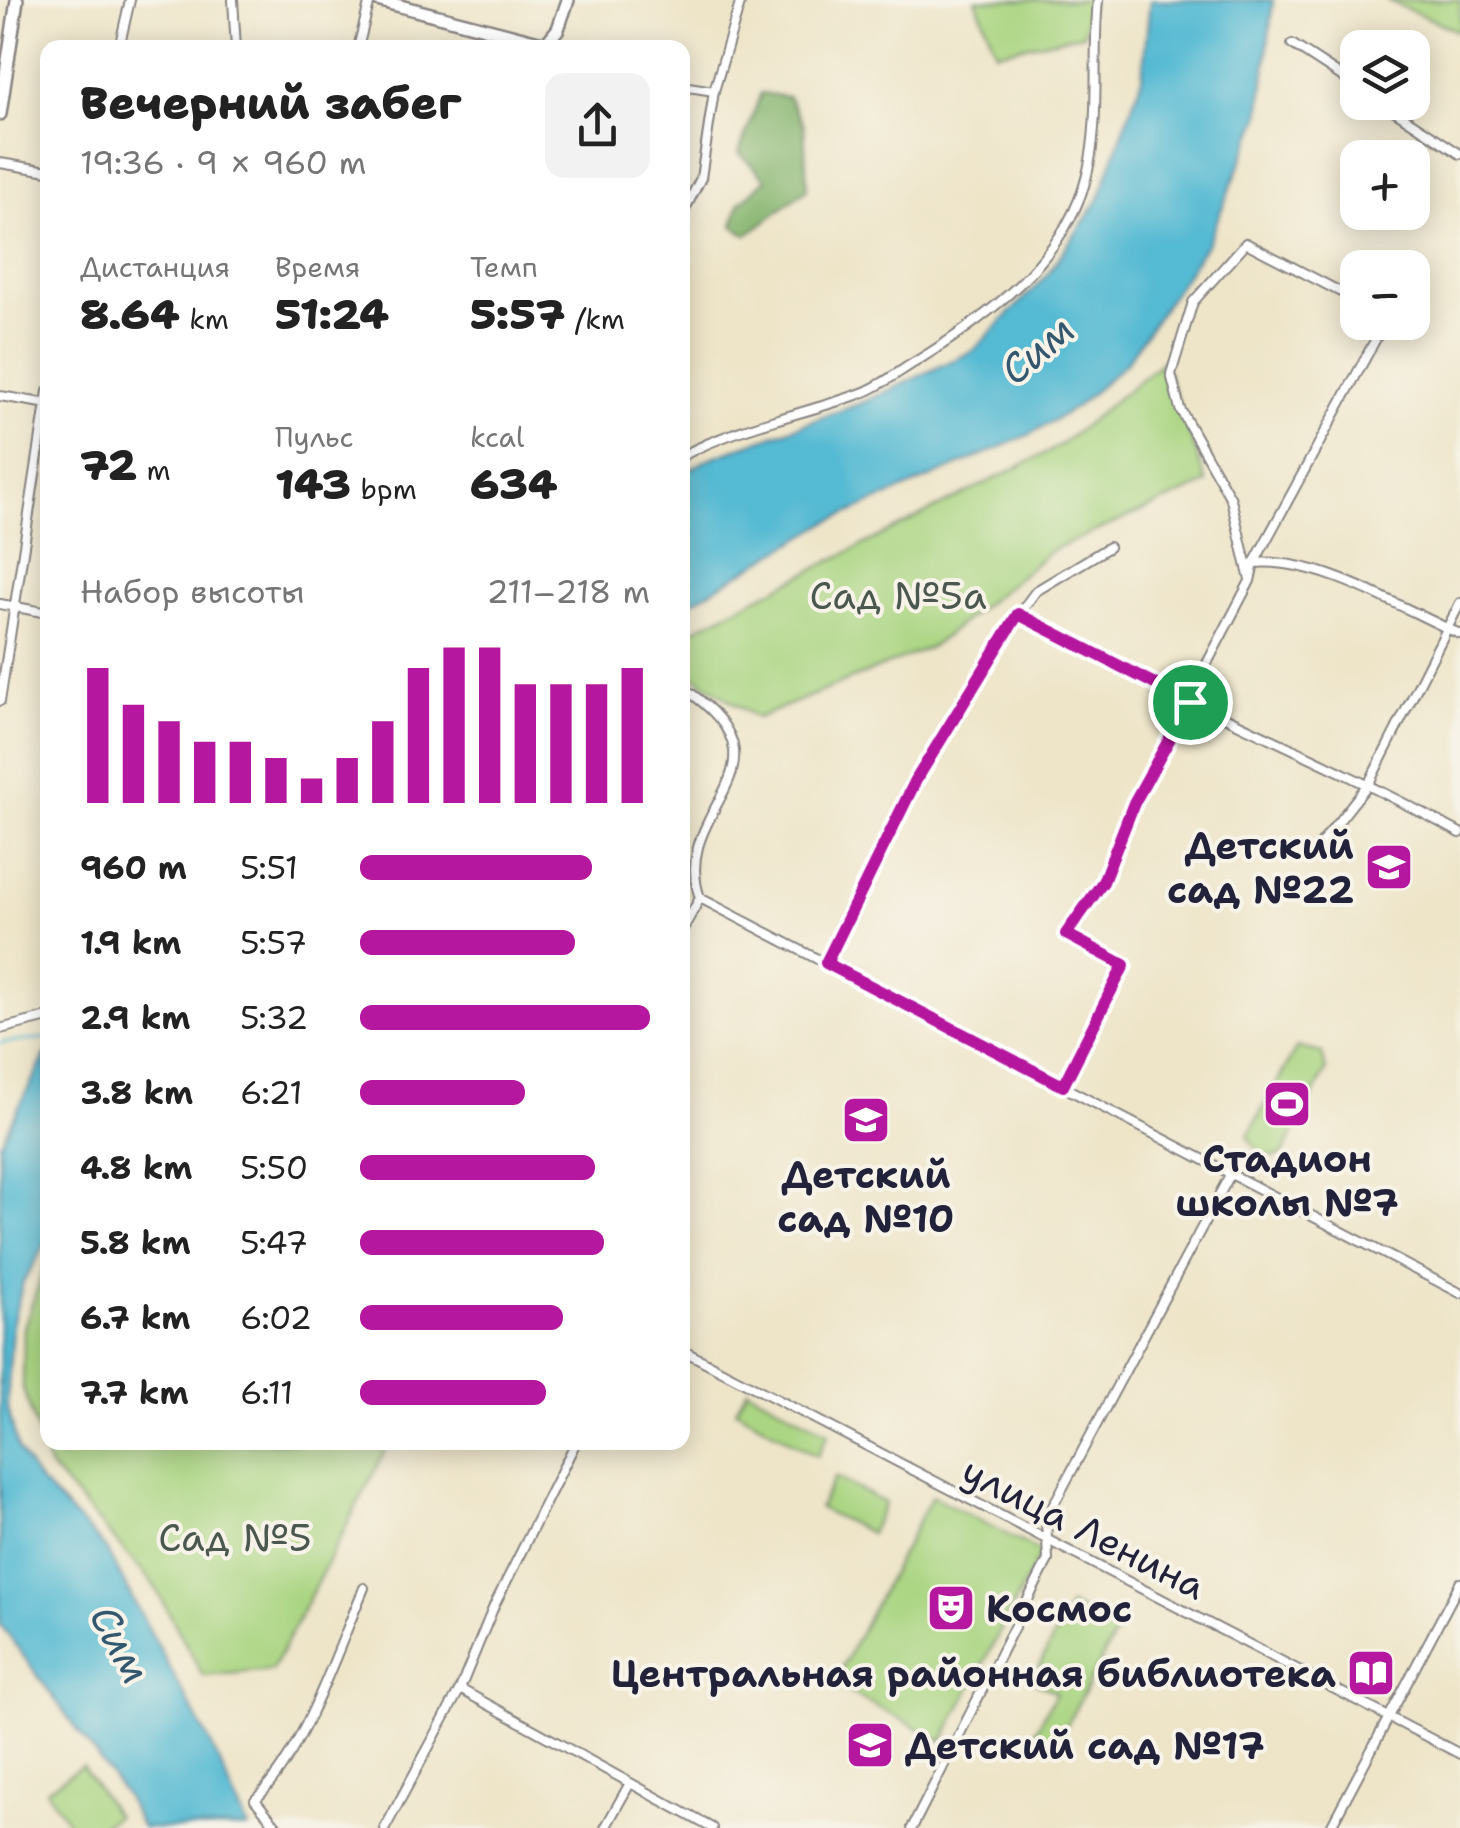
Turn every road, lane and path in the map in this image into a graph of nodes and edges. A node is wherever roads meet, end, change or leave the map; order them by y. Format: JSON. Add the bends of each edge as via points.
{"nodes":[{"id":1,"x":17,"y":0,"type":"edge"},
{"id":2,"x":130,"y":0,"type":"edge"},
{"id":3,"x":233,"y":0,"type":"edge"},
{"id":4,"x":373,"y":0,"type":"edge"},
{"id":5,"x":568,"y":0,"type":"edge"},
{"id":6,"x":741,"y":0,"type":"edge"},
{"id":7,"x":1098,"y":0,"type":"edge"},
{"id":8,"x":121,"y":40,"type":"edge"},
{"id":9,"x":236,"y":40,"type":"edge"},
{"id":10,"x":360,"y":40,"type":"edge"},
{"id":11,"x":523,"y":40,"type":"edge"},
{"id":12,"x":550,"y":40,"type":"edge"},
{"id":13,"x":1292,"y":44,"type":"dead end"},
{"id":14,"x":1340,"y":75,"type":"edge"},
{"id":15,"x":690,"y":87,"type":"edge"},
{"id":16,"x":714,"y":91,"type":"junction"},
{"id":17,"x":0,"y":114,"type":"edge"},
{"id":18,"x":1408,"y":120,"type":"edge"},
{"id":19,"x":1460,"y":154,"type":"edge"},
{"id":20,"x":0,"y":163,"type":"edge"},
{"id":21,"x":40,"y":170,"type":"edge"},
{"id":22,"x":690,"y":200,"type":"edge"},
{"id":23,"x":1340,"y":292,"type":"edge"},
{"id":24,"x":1377,"y":340,"type":"edge"},
{"id":25,"x":0,"y":396,"type":"edge"},
{"id":26,"x":40,"y":403,"type":"edge"},
{"id":27,"x":40,"y":442,"type":"edge"},
{"id":28,"x":690,"y":452,"type":"edge"},
{"id":29,"x":1109,"y":547,"type":"dead end"},
{"id":30,"x":1254,"y":564,"type":"junction"},
{"id":31,"x":1250,"y":581,"type":"junction"},
{"id":32,"x":1460,"y":603,"type":"edge"},
{"id":33,"x":0,"y":604,"type":"edge"},
{"id":34,"x":14,"y":605,"type":"junction"},
{"id":35,"x":40,"y":612,"type":"edge"},
{"id":36,"x":1018,"y":614,"type":"junction"},
{"id":37,"x":1447,"y":628,"type":"junction"},
{"id":38,"x":1460,"y":634,"type":"edge"},
{"id":39,"x":690,"y":693,"type":"edge"},
{"id":40,"x":0,"y":701,"type":"edge"},
{"id":41,"x":1190,"y":702,"type":"junction"},
{"id":42,"x":1369,"y":783,"type":"junction"},
{"id":43,"x":1460,"y":833,"type":"edge"},
{"id":44,"x":1320,"y":845,"type":"dead end"},
{"id":45,"x":700,"y":898,"type":"junction"},
{"id":46,"x":690,"y":916,"type":"edge"},
{"id":47,"x":826,"y":963,"type":"junction"},
{"id":48,"x":40,"y":1020,"type":"edge"},
{"id":49,"x":0,"y":1029,"type":"edge"},
{"id":50,"x":1063,"y":1086,"type":"junction"},
{"id":51,"x":1232,"y":1172,"type":"junction"},
{"id":52,"x":1460,"y":1293,"type":"edge"},
{"id":53,"x":690,"y":1354,"type":"edge"},
{"id":54,"x":572,"y":1450,"type":"edge"},
{"id":55,"x":1048,"y":1542,"type":"junction"},
{"id":56,"x":1460,"y":1583,"type":"edge"},
{"id":57,"x":364,"y":1588,"type":"dead end"},
{"id":58,"x":463,"y":1692,"type":"junction"},
{"id":59,"x":1390,"y":1716,"type":"junction"},
{"id":60,"x":1460,"y":1754,"type":"edge"},
{"id":61,"x":628,"y":1785,"type":"junction"},
{"id":62,"x":278,"y":1828,"type":"edge"},
{"id":63,"x":385,"y":1828,"type":"edge"},
{"id":64,"x":605,"y":1828,"type":"edge"},
{"id":65,"x":712,"y":1828,"type":"edge"},
{"id":66,"x":912,"y":1828,"type":"edge"},
{"id":67,"x":1330,"y":1828,"type":"edge"}],
"edges":[{"from":1,"to":17,"type":"main road"},
{"from":2,"to":8,"type":"street"},
{"from":3,"to":9,"type":"street"},
{"from":4,"to":10,"type":"street"},
{"from":4,"to":11,"type":"main road"},
{"from":5,"to":12,"type":"main road"},
{"from":6,"to":16,"type":"street"},
{"from":7,"to":28,"type":"street","via":[[1096,118],[1087,175],[1046,255],[975,325],[866,392],[762,421]]},
{"from":13,"to":14,"type":"street"},
{"from":15,"to":16,"type":"street"},
{"from":16,"to":22,"type":"street","via":[[701,178]]},
{"from":18,"to":19,"type":"street"},
{"from":20,"to":21,"type":"street"},
{"from":23,"to":31,"type":"street","via":[[1246,242],[1193,302],[1172,374],[1180,409],[1231,499]]},
{"from":24,"to":30,"type":"street"},
{"from":25,"to":26,"type":"street"},
{"from":27,"to":34,"type":"street"},
{"from":29,"to":36,"type":"street","via":[[1036,590]]},
{"from":30,"to":31,"type":"street"},
{"from":30,"to":37,"type":"street","via":[[1272,562],[1358,585]]},
{"from":31,"to":41,"type":"street"},
{"from":32,"to":37,"type":"street"},
{"from":33,"to":34,"type":"street"},
{"from":34,"to":35,"type":"street"},
{"from":34,"to":40,"type":"street"},
{"from":36,"to":41,"type":"street"},
{"from":36,"to":47,"type":"street","via":[[916,780]]},
{"from":37,"to":38,"type":"street"},
{"from":37,"to":42,"type":"street"},
{"from":39,"to":45,"type":"street","via":[[736,738],[734,766],[698,857],[694,880]]},
{"from":41,"to":42,"type":"street"},
{"from":41,"to":50,"type":"street","via":[[1134,803],[1103,882],[1066,934],[1124,965]]},
{"from":42,"to":43,"type":"street"},
{"from":42,"to":44,"type":"street"},
{"from":45,"to":46,"type":"street"},
{"from":45,"to":47,"type":"street"},
{"from":47,"to":50,"type":"street"},
{"from":48,"to":49,"type":"street"},
{"from":50,"to":51,"type":"street"},
{"from":51,"to":52,"type":"street"},
{"from":51,"to":55,"type":"street","via":[[1046,1519]]},
{"from":53,"to":55,"type":"street","name":"улица Ленина"},
{"from":54,"to":58,"type":"street","via":[[494,1606]]},
{"from":55,"to":59,"type":"street","name":"улица Ленина"},
{"from":55,"to":66,"type":"street","via":[[1048,1560]]},
{"from":56,"to":59,"type":"street"},
{"from":57,"to":62,"type":"street","via":[[330,1671],[272,1782],[254,1800]]},
{"from":58,"to":61,"type":"street"},
{"from":58,"to":63,"type":"street"},
{"from":59,"to":60,"type":"street","name":"улица Ленина"},
{"from":59,"to":67,"type":"street"},
{"from":61,"to":64,"type":"street"},
{"from":61,"to":65,"type":"street"}]}
